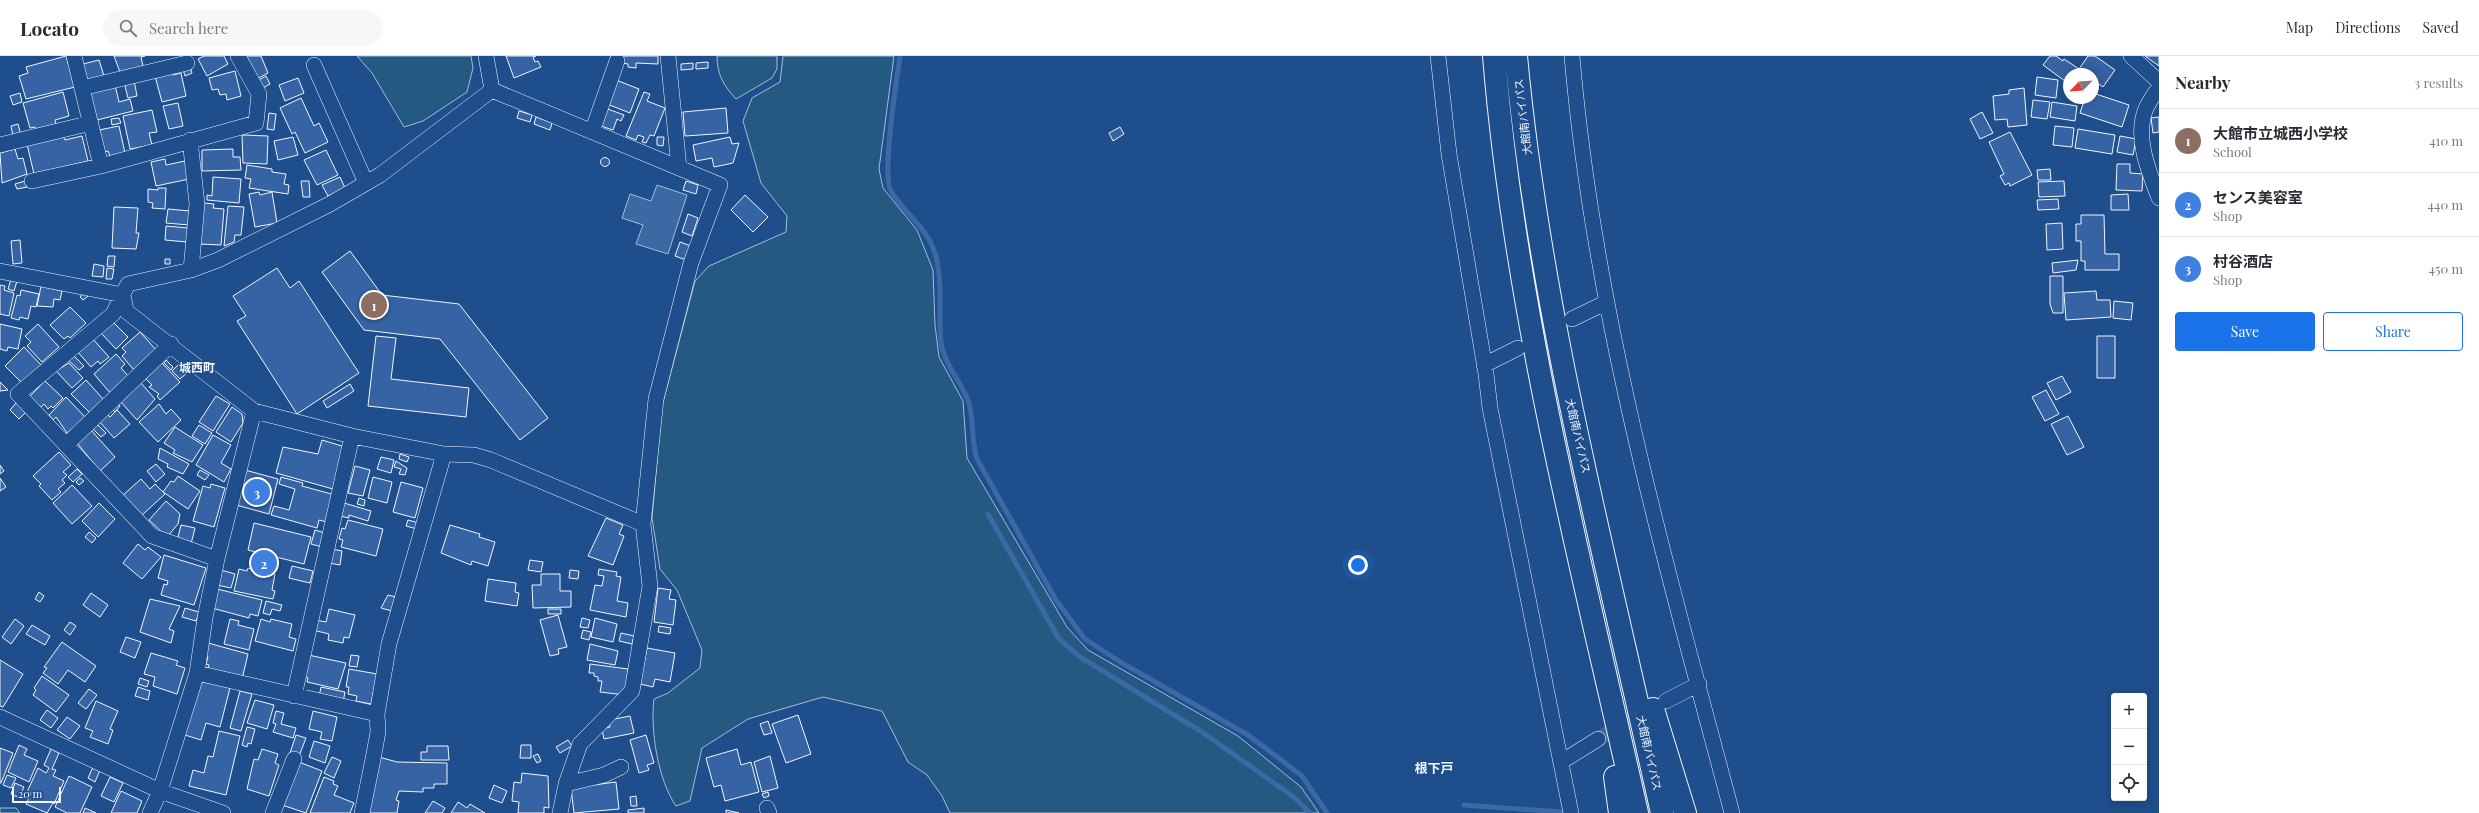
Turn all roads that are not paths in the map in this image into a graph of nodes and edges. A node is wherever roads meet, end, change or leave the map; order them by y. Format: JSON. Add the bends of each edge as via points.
{"nodes":[{"id":1,"x":74,"y":56,"type":"edge"},
{"id":2,"x":238,"y":56,"type":"edge"},
{"id":3,"x":486,"y":56,"type":"edge"},
{"id":4,"x":668,"y":56,"type":"edge"},
{"id":5,"x":1438,"y":56,"type":"edge"},
{"id":6,"x":1494,"y":56,"type":"edge"},
{"id":7,"x":1516,"y":56,"type":"edge"},
{"id":8,"x":1572,"y":56,"type":"edge"},
{"id":9,"x":2131,"y":56,"type":"edge"},
{"id":10,"x":617,"y":61,"type":"dead end"},
{"id":11,"x":187,"y":63,"type":"dead end"},
{"id":12,"x":314,"y":65,"type":"dead end"},
{"id":13,"x":2159,"y":82,"type":"edge"},
{"id":14,"x":2159,"y":86,"type":"edge"},
{"id":15,"x":82,"y":88,"type":"junction"},
{"id":16,"x":492,"y":90,"type":"junction"},
{"id":17,"x":91,"y":123,"type":"junction"},
{"id":18,"x":592,"y":132,"type":"junction"},
{"id":19,"x":190,"y":140,"type":"junction"},
{"id":20,"x":0,"y":145,"type":"edge"},
{"id":21,"x":101,"y":166,"type":"junction"},
{"id":22,"x":679,"y":168,"type":"junction"},
{"id":23,"x":32,"y":181,"type":"dead end"},
{"id":24,"x":366,"y":183,"type":"junction"},
{"id":25,"x":2159,"y":198,"type":"edge"},
{"id":26,"x":191,"y":270,"type":"junction"},
{"id":27,"x":0,"y":271,"type":"edge"},
{"id":28,"x":123,"y":295,"type":"junction"},
{"id":29,"x":1607,"y":302,"type":"junction"},
{"id":30,"x":1572,"y":319,"type":"dead end"},
{"id":31,"x":171,"y":344,"type":"junction"},
{"id":32,"x":1518,"y":348,"type":"dead end"},
{"id":33,"x":1484,"y":365,"type":"junction"},
{"id":34,"x":254,"y":411,"type":"junction"},
{"id":35,"x":352,"y":436,"type":"junction"},
{"id":36,"x":67,"y":444,"type":"junction"},
{"id":37,"x":444,"y":454,"type":"junction"},
{"id":38,"x":1560,"y":466,"type":"junction"},
{"id":39,"x":1596,"y":514,"type":"junction"},
{"id":40,"x":643,"y":524,"type":"junction"},
{"id":41,"x":217,"y":559,"type":"junction"},
{"id":42,"x":197,"y":673,"type":"junction"},
{"id":43,"x":1699,"y":684,"type":"junction"},
{"id":44,"x":294,"y":696,"type":"junction"},
{"id":45,"x":1666,"y":701,"type":"dead end"},
{"id":46,"x":377,"y":714,"type":"junction"},
{"id":47,"x":0,"y":717,"type":"edge"},
{"id":48,"x":1598,"y":739,"type":"tunnel mouth"},
{"id":49,"x":294,"y":759,"type":"dead end"},
{"id":50,"x":1561,"y":762,"type":"junction"},
{"id":51,"x":621,"y":767,"type":"dead end"},
{"id":52,"x":566,"y":784,"type":"junction"},
{"id":53,"x":160,"y":791,"type":"junction"},
{"id":54,"x":150,"y":813,"type":"edge"},
{"id":55,"x":223,"y":813,"type":"edge"},
{"id":56,"x":273,"y":813,"type":"edge"},
{"id":57,"x":362,"y":813,"type":"edge"},
{"id":58,"x":560,"y":813,"type":"edge"},
{"id":59,"x":1571,"y":813,"type":"edge"},
{"id":60,"x":1620,"y":813,"type":"edge"},
{"id":61,"x":1637,"y":813,"type":"edge"},
{"id":62,"x":1662,"y":813,"type":"edge"},
{"id":63,"x":1685,"y":813,"type":"edge"},
{"id":64,"x":1732,"y":813,"type":"edge"}],
"edges":[{"from":1,"to":15,"type":"street"},
{"from":2,"to":19,"type":"street","via":[[260,94],[256,123]]},
{"from":3,"to":16,"type":"street"},
{"from":4,"to":22,"type":"street"},
{"from":5,"to":33,"type":"street","via":[[1448,154]]},
{"from":6,"to":38,"type":"highway","name":"大館南バイパス","via":[[1509,190],[1525,292]]},
{"from":7,"to":39,"type":"highway","name":"大館南バイパス","via":[[1531,186],[1548,288]]},
{"from":8,"to":29,"type":"street","via":[[1577,106]]},
{"from":9,"to":13,"type":"street"},
{"from":10,"to":18,"type":"street"},
{"from":11,"to":15,"type":"street"},
{"from":12,"to":24,"type":"street"},
{"from":14,"to":25,"type":"street","via":[[2145,111],[2142,140],[2147,168]]},
{"from":15,"to":17,"type":"street"},
{"from":16,"to":18,"type":"street"},
{"from":16,"to":24,"type":"street"},
{"from":17,"to":20,"type":"street"},
{"from":17,"to":21,"type":"street"},
{"from":18,"to":22,"type":"street"},
{"from":19,"to":21,"type":"street"},
{"from":19,"to":26,"type":"street","via":[[197,204]]},
{"from":21,"to":23,"type":"street"},
{"from":22,"to":40,"type":"street","via":[[720,185],[691,263],[656,399]]},
{"from":24,"to":26,"type":"street","via":[[330,204],[218,260]]},
{"from":26,"to":28,"type":"street","via":[[128,284]]},
{"from":27,"to":28,"type":"street"},
{"from":28,"to":31,"type":"street","via":[[126,311]]},
{"from":28,"to":36,"type":"street","via":[[113,314],[18,394]]},
{"from":29,"to":30,"type":"street"},
{"from":29,"to":43,"type":"street","via":[[1645,483]]},
{"from":31,"to":34,"type":"street"},
{"from":31,"to":36,"type":"street"},
{"from":32,"to":33,"type":"street"},
{"from":33,"to":50,"type":"street","via":[[1508,505]]},
{"from":34,"to":35,"type":"street"},
{"from":34,"to":41,"type":"street"},
{"from":35,"to":37,"type":"street"},
{"from":35,"to":44,"type":"street"},
{"from":36,"to":41,"type":"street","via":[[152,536]]},
{"from":37,"to":40,"type":"street","via":[[474,455],[492,460]]},
{"from":37,"to":46,"type":"street","via":[[389,644]]},
{"from":38,"to":60,"type":"highway","via":[[1611,744]]},
{"from":38,"to":61,"type":"highway","name":"大館南バイパス"},
{"from":39,"to":62,"type":"highway","name":"大館南バイパス"},
{"from":39,"to":63,"type":"highway"},
{"from":40,"to":52,"type":"street","via":[[650,586],[632,691],[580,744]]},
{"from":41,"to":42,"type":"street","via":[[204,618]]},
{"from":42,"to":44,"type":"street"},
{"from":42,"to":53,"type":"street"},
{"from":43,"to":45,"type":"street"},
{"from":43,"to":64,"type":"street"},
{"from":44,"to":46,"type":"street"},
{"from":46,"to":57,"type":"street","via":[[377,738]]},
{"from":47,"to":53,"type":"street"},
{"from":48,"to":50,"type":"street"},
{"from":49,"to":56,"type":"street"},
{"from":50,"to":59,"type":"street"},
{"from":51,"to":52,"type":"street","via":[[604,775]]},
{"from":52,"to":58,"type":"street"},
{"from":53,"to":54,"type":"street"},
{"from":53,"to":55,"type":"street"}]}
